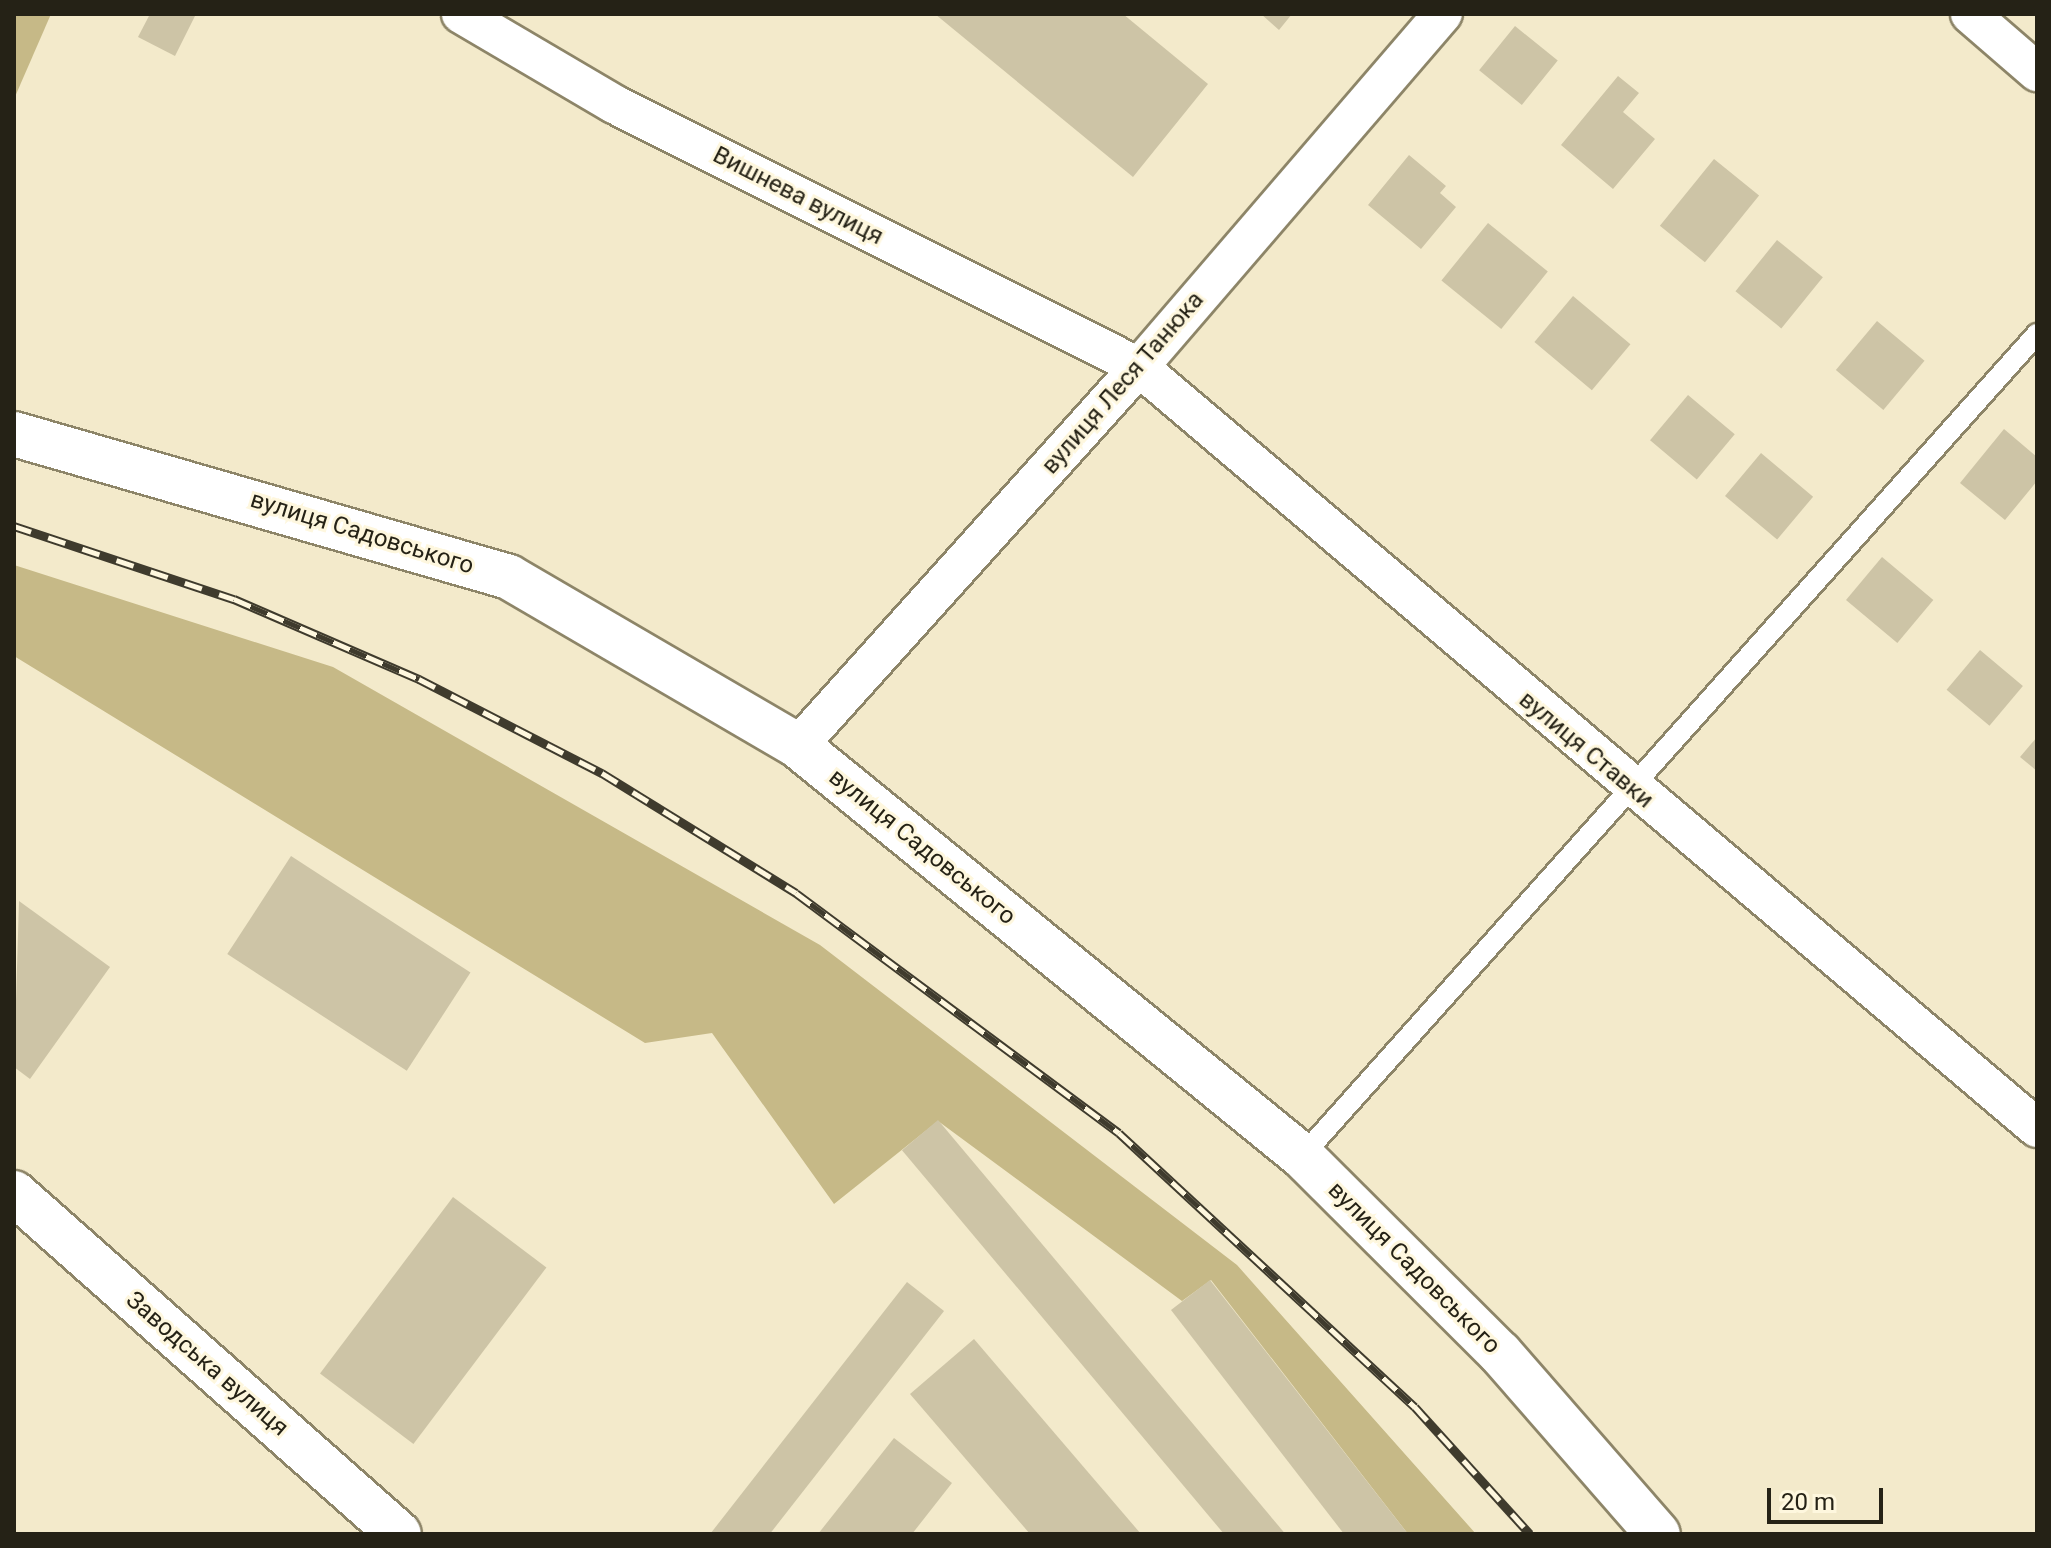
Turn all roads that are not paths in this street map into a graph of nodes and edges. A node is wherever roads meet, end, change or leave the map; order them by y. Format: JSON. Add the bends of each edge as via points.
{"nodes":[{"id":1,"x":461,"y":14,"type":"edge"},
{"id":2,"x":1443,"y":14,"type":"edge"},
{"id":3,"x":1970,"y":14,"type":"edge"},
{"id":4,"x":2037,"y":72,"type":"edge"},
{"id":5,"x":2037,"y":334,"type":"edge"},
{"id":6,"x":1139,"y":367,"type":"junction"},
{"id":7,"x":14,"y":434,"type":"edge"},
{"id":8,"x":798,"y":746,"type":"junction"},
{"id":9,"x":1633,"y":790,"type":"junction"},
{"id":10,"x":2037,"y":1128,"type":"edge"},
{"id":11,"x":1302,"y":1156,"type":"junction"},
{"id":12,"x":14,"y":1193,"type":"edge"},
{"id":13,"x":399,"y":1534,"type":"edge"},
{"id":14,"x":1658,"y":1534,"type":"edge"}],
"edges":[{"from":1,"to":6,"type":"street","name":"Вишнева вулиця","via":[[614,104]]},
{"from":2,"to":6,"type":"street","name":"вулиця Леся Танюка"},
{"from":3,"to":4,"type":"street"},
{"from":5,"to":9,"type":"lane"},
{"from":6,"to":8,"type":"street","name":"вулиця Леся Танюка"},
{"from":6,"to":9,"type":"street","name":"вулиця Ставки"},
{"from":7,"to":8,"type":"street","name":"вулиця Садовського","via":[[509,577]]},
{"from":8,"to":11,"type":"street","name":"вулиця Садовського"},
{"from":9,"to":10,"type":"street","name":"вулиця Ставки"},
{"from":9,"to":11,"type":"lane"},
{"from":11,"to":14,"type":"street","name":"вулиця Садовського","via":[[1500,1353]]},
{"from":12,"to":13,"type":"street","name":"Заводська вулиця"}]}
